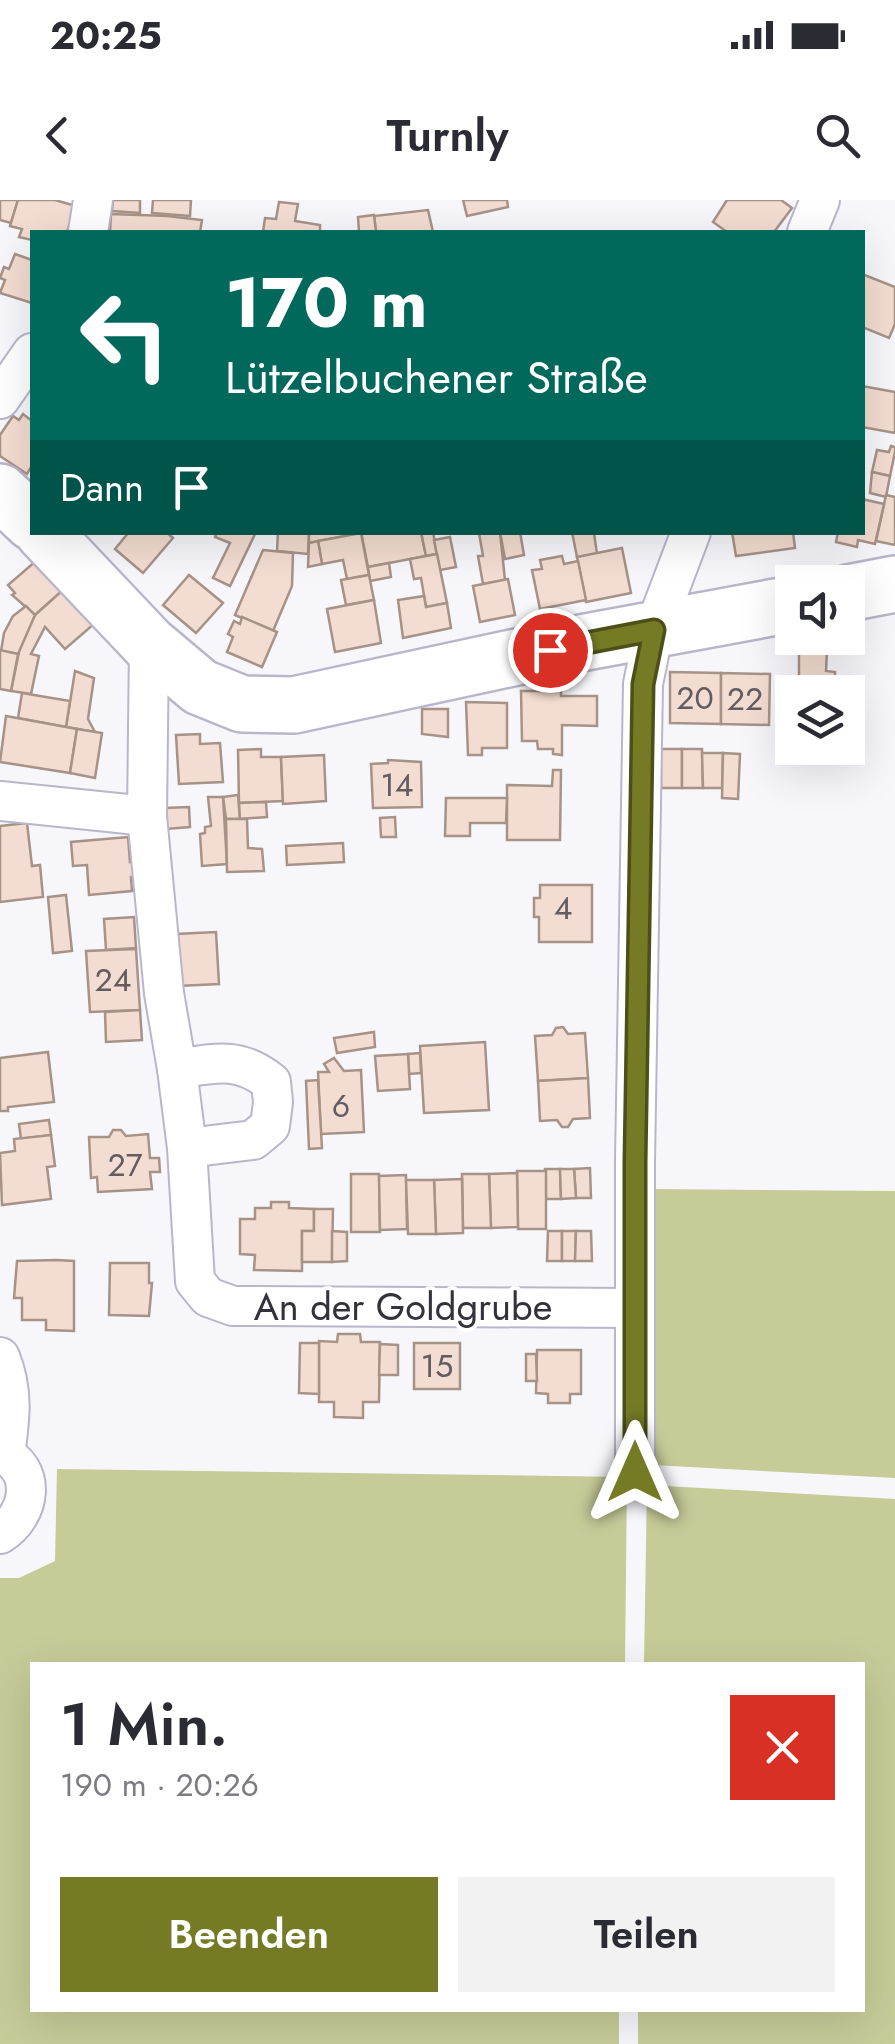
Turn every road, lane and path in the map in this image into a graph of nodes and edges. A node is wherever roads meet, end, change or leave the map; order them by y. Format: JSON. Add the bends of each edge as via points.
{"nodes":[{"id":1,"x":93,"y":200,"type":"edge"},
{"id":2,"x":820,"y":200,"type":"edge"},
{"id":3,"x":88,"y":230,"type":"edge"},
{"id":4,"x":809,"y":230,"type":"edge"},
{"id":5,"x":30,"y":356,"type":"edge"},
{"id":6,"x":0,"y":399,"type":"edge"},
{"id":7,"x":0,"y":492,"type":"edge"},
{"id":8,"x":30,"y":520,"type":"edge"},
{"id":9,"x":46,"y":535,"type":"edge"},
{"id":10,"x":691,"y":535,"type":"edge"},
{"id":11,"x":895,"y":584,"type":"edge"},
{"id":12,"x":865,"y":590,"type":"edge"},
{"id":13,"x":775,"y":607,"type":"edge"},
{"id":14,"x":654,"y":630,"type":"junction"},
{"id":15,"x":149,"y":644,"type":"junction"},
{"id":16,"x":0,"y":802,"type":"edge"},
{"id":17,"x":146,"y":816,"type":"junction"},
{"id":18,"x":178,"y":1069,"type":"junction"},
{"id":19,"x":187,"y":1148,"type":"junction"},
{"id":20,"x":634,"y":1308,"type":"junction"},
{"id":21,"x":0,"y":1357,"type":"edge"},
{"id":22,"x":2,"y":1454,"type":"edge"},
{"id":23,"x":635,"y":1472,"type":"dead end"},
{"id":24,"x":0,"y":1534,"type":"edge"}],
"edges":[{"from":1,"to":3,"type":"street"},
{"from":2,"to":4,"type":"street"},
{"from":5,"to":6,"type":"street"},
{"from":7,"to":8,"type":"main road"},
{"from":9,"to":15,"type":"main road"},
{"from":10,"to":14,"type":"street"},
{"from":11,"to":12,"type":"main road"},
{"from":13,"to":14,"type":"main road"},
{"from":14,"to":15,"type":"main road","via":[[266,706],[200,687]]},
{"from":14,"to":20,"type":"street","via":[[643,684]]},
{"from":15,"to":17,"type":"street","name":"An der Goldgrube"},
{"from":16,"to":17,"type":"street"},
{"from":17,"to":18,"type":"street","name":"An der Goldgrube"},
{"from":18,"to":19,"type":"street","name":"An der Goldgrube"},
{"from":18,"to":19,"type":"street","via":[[225,1063],[253,1067],[271,1082],[270,1126],[253,1140]]},
{"from":19,"to":20,"type":"street","name":"An der Goldgrube","via":[[195,1281],[208,1297],[233,1306]]},
{"from":20,"to":23,"type":"street"},
{"from":21,"to":22,"type":"street","via":[[12,1407]]},
{"from":22,"to":24,"type":"street","via":[[19,1462],[25,1494],[17,1517]]}]}
